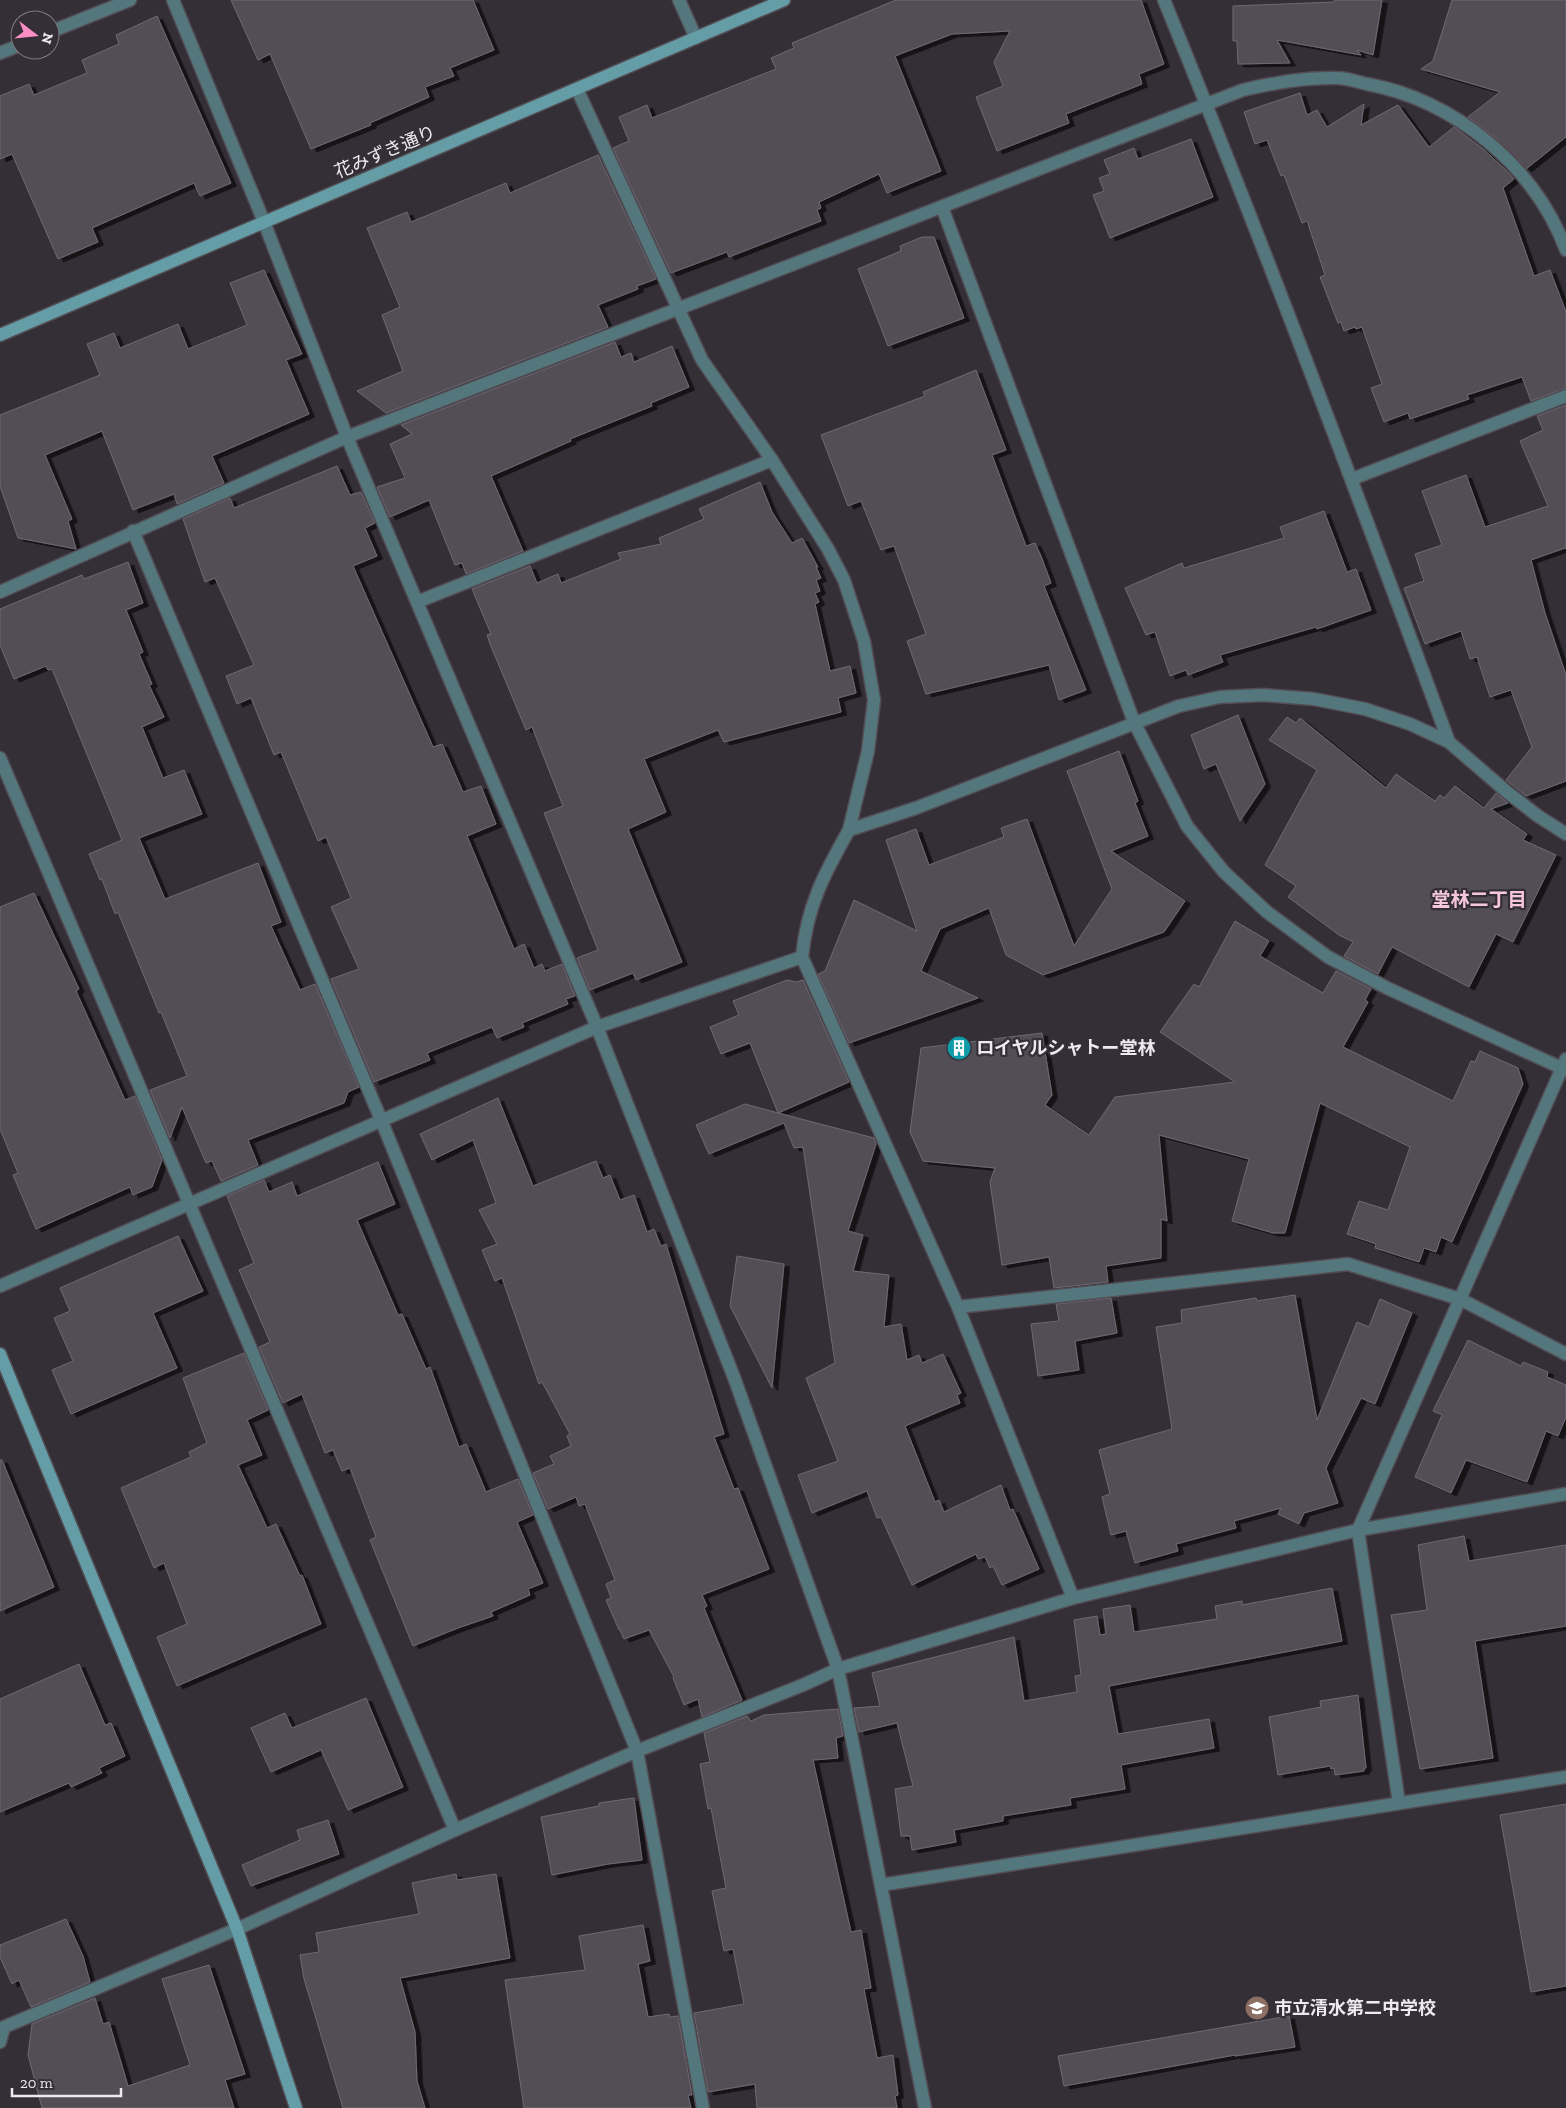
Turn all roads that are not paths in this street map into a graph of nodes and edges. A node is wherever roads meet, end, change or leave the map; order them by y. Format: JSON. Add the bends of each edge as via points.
{"nodes":[{"id":1,"x":130,"y":0,"type":"edge"},
{"id":2,"x":173,"y":0,"type":"edge"},
{"id":3,"x":679,"y":0,"type":"edge"},
{"id":4,"x":784,"y":0,"type":"edge"},
{"id":5,"x":1164,"y":0,"type":"edge"},
{"id":6,"x":60,"y":28,"type":"edge"},
{"id":7,"x":696,"y":38,"type":"junction"},
{"id":8,"x":577,"y":89,"type":"junction"},
{"id":9,"x":1206,"y":104,"type":"junction"},
{"id":10,"x":942,"y":207,"type":"junction"},
{"id":11,"x":264,"y":222,"type":"junction"},
{"id":12,"x":1566,"y":250,"type":"edge"},
{"id":13,"x":678,"y":309,"type":"junction"},
{"id":14,"x":0,"y":335,"type":"edge"},
{"id":15,"x":1566,"y":396,"type":"edge"},
{"id":16,"x":347,"y":437,"type":"junction"},
{"id":17,"x":772,"y":460,"type":"junction"},
{"id":18,"x":1352,"y":479,"type":"junction"},
{"id":19,"x":134,"y":532,"type":"junction"},
{"id":20,"x":0,"y":592,"type":"edge"},
{"id":21,"x":417,"y":602,"type":"junction"},
{"id":22,"x":1134,"y":722,"type":"junction"},
{"id":23,"x":1449,"y":742,"type":"junction"},
{"id":24,"x":0,"y":758,"type":"edge"},
{"id":25,"x":849,"y":830,"type":"junction"},
{"id":26,"x":1566,"y":834,"type":"edge"},
{"id":27,"x":802,"y":957,"type":"junction"},
{"id":28,"x":597,"y":1027,"type":"junction"},
{"id":29,"x":1565,"y":1066,"type":"edge"},
{"id":30,"x":382,"y":1122,"type":"junction"},
{"id":31,"x":188,"y":1205,"type":"junction"},
{"id":32,"x":0,"y":1286,"type":"edge"},
{"id":33,"x":1460,"y":1299,"type":"junction"},
{"id":34,"x":958,"y":1307,"type":"junction"},
{"id":35,"x":0,"y":1354,"type":"edge"},
{"id":36,"x":1566,"y":1354,"type":"edge"},
{"id":37,"x":1566,"y":1494,"type":"edge"},
{"id":38,"x":1358,"y":1530,"type":"junction"},
{"id":39,"x":1073,"y":1598,"type":"junction"},
{"id":40,"x":838,"y":1669,"type":"junction"},
{"id":41,"x":637,"y":1752,"type":"junction"},
{"id":42,"x":1566,"y":1777,"type":"edge"},
{"id":43,"x":1399,"y":1803,"type":"junction"},
{"id":44,"x":455,"y":1830,"type":"junction"},
{"id":45,"x":880,"y":1885,"type":"junction"},
{"id":46,"x":237,"y":1929,"type":"junction"},
{"id":47,"x":2,"y":2022,"type":"edge"},
{"id":48,"x":0,"y":2042,"type":"edge"},
{"id":49,"x":296,"y":2108,"type":"edge"},
{"id":50,"x":704,"y":2108,"type":"edge"},
{"id":51,"x":925,"y":2108,"type":"edge"}],
"edges":[{"from":1,"to":6,"type":"street"},
{"from":2,"to":11,"type":"street"},
{"from":3,"to":7,"type":"street"},
{"from":4,"to":7,"type":"street","name":"花みずき通り"},
{"from":5,"to":9,"type":"street"},
{"from":7,"to":8,"type":"street","name":"花みずき通り"},
{"from":8,"to":11,"type":"street","name":"花みずき通り"},
{"from":8,"to":13,"type":"street"},
{"from":9,"to":10,"type":"street"},
{"from":9,"to":12,"type":"street","via":[[1243,90],[1288,80],[1339,78],[1389,88],[1432,104],[1471,128],[1502,154],[1539,196]]},
{"from":9,"to":18,"type":"street"},
{"from":10,"to":13,"type":"street"},
{"from":10,"to":22,"type":"street"},
{"from":11,"to":14,"type":"street","name":"花みずき通り"},
{"from":11,"to":16,"type":"street"},
{"from":13,"to":16,"type":"street"},
{"from":13,"to":17,"type":"street","via":[[702,360]]},
{"from":15,"to":18,"type":"street"},
{"from":16,"to":19,"type":"street"},
{"from":16,"to":21,"type":"street"},
{"from":17,"to":21,"type":"street"},
{"from":17,"to":25,"type":"street","via":[[844,580],[864,641],[874,700],[868,751]]},
{"from":18,"to":23,"type":"street"},
{"from":19,"to":20,"type":"street"},
{"from":19,"to":30,"type":"street"},
{"from":21,"to":28,"type":"street"},
{"from":22,"to":23,"type":"street","via":[[1220,697],[1263,695],[1314,699],[1365,709]]},
{"from":22,"to":25,"type":"street","via":[[916,808]]},
{"from":22,"to":29,"type":"street","via":[[1187,826],[1224,872],[1267,912],[1328,957],[1387,988]]},
{"from":23,"to":26,"type":"street","via":[[1522,804]]},
{"from":24,"to":31,"type":"street"},
{"from":25,"to":27,"type":"street","via":[[812,902]]},
{"from":27,"to":28,"type":"street"},
{"from":27,"to":34,"type":"street"},
{"from":28,"to":30,"type":"street"},
{"from":28,"to":40,"type":"street","via":[[734,1380]]},
{"from":29,"to":33,"type":"street"},
{"from":30,"to":31,"type":"street"},
{"from":30,"to":41,"type":"street"},
{"from":31,"to":32,"type":"street"},
{"from":31,"to":44,"type":"street"},
{"from":33,"to":34,"type":"street","via":[[1348,1264]]},
{"from":33,"to":36,"type":"street"},
{"from":33,"to":38,"type":"street"},
{"from":34,"to":39,"type":"street"},
{"from":35,"to":46,"type":"street"},
{"from":37,"to":38,"type":"street"},
{"from":38,"to":39,"type":"street"},
{"from":38,"to":43,"type":"street"},
{"from":39,"to":40,"type":"street"},
{"from":40,"to":41,"type":"street"},
{"from":40,"to":45,"type":"street"},
{"from":41,"to":44,"type":"street"},
{"from":41,"to":50,"type":"street"},
{"from":42,"to":43,"type":"street"},
{"from":43,"to":45,"type":"street"},
{"from":44,"to":46,"type":"street"},
{"from":45,"to":51,"type":"street"},
{"from":46,"to":47,"type":"street"},
{"from":46,"to":49,"type":"street"},
{"from":47,"to":48,"type":"street"}]}
